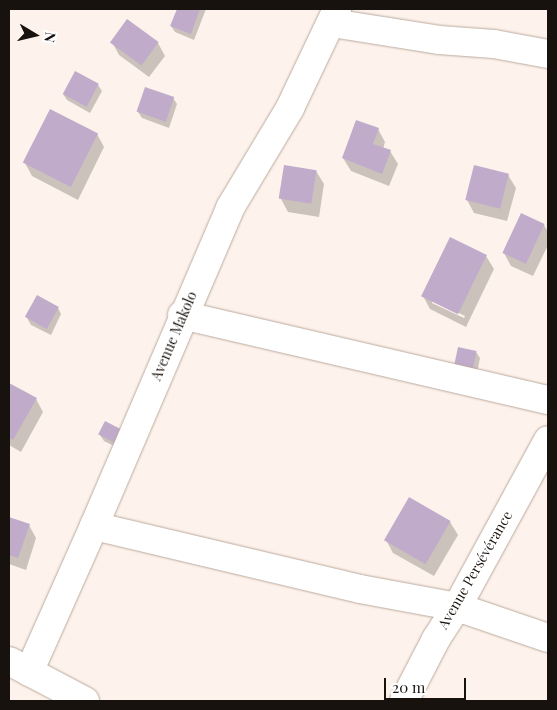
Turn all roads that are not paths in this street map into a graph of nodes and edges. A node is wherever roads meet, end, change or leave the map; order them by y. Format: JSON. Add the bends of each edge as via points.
{"nodes":[{"id":1,"x":334,"y":16,"type":"edge"},
{"id":2,"x":548,"y":54,"type":"edge"},
{"id":3,"x":182,"y":315,"type":"junction"},
{"id":4,"x":548,"y":400,"type":"edge"},
{"id":5,"x":548,"y":440,"type":"edge"},
{"id":6,"x":94,"y":526,"type":"junction"},
{"id":7,"x":457,"y":607,"type":"junction"},
{"id":8,"x":548,"y":638,"type":"edge"},
{"id":9,"x":19,"y":666,"type":"edge"},
{"id":10,"x":85,"y":701,"type":"edge"},
{"id":11,"x":404,"y":701,"type":"edge"}],
"edges":[{"from":1,"to":2,"type":"street","via":[[438,40],[494,44]]},
{"from":1,"to":3,"type":"street","name":"Avenue Makolo","via":[[290,108],[230,208]]},
{"from":3,"to":4,"type":"street"},
{"from":3,"to":6,"type":"street","name":"Avenue Makolo"},
{"from":5,"to":7,"type":"street","name":"Avenue Persévérance"},
{"from":6,"to":7,"type":"street","via":[[360,589]]},
{"from":6,"to":9,"type":"street","name":"Avenue Makolo"},
{"from":7,"to":8,"type":"street"},
{"from":7,"to":11,"type":"street","name":"Avenue Persévérance","via":[[436,639]]},
{"from":9,"to":10,"type":"street"}]}
